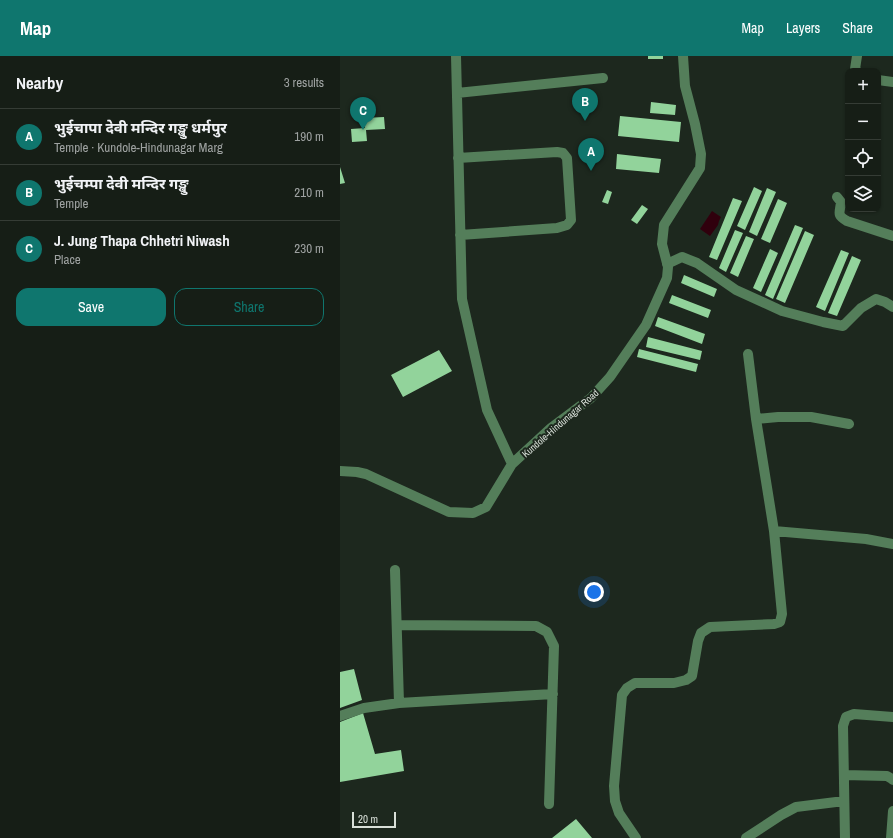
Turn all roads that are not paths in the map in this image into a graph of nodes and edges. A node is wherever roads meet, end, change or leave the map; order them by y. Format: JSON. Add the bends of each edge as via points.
{"nodes":[{"id":1,"x":456,"y":56,"type":"edge"},
{"id":2,"x":683,"y":56,"type":"edge"},
{"id":3,"x":857,"y":56,"type":"edge"},
{"id":4,"x":855,"y":68,"type":"edge"},
{"id":5,"x":603,"y":78,"type":"dead end"},
{"id":6,"x":881,"y":80,"type":"edge"},
{"id":7,"x":893,"y":82,"type":"edge"},
{"id":8,"x":457,"y":93,"type":"junction"},
{"id":9,"x":458,"y":158,"type":"junction"},
{"id":10,"x":837,"y":197,"type":"dead end"},
{"id":11,"x":460,"y":234,"type":"junction"},
{"id":12,"x":893,"y":236,"type":"edge"},
{"id":13,"x":667,"y":264,"type":"junction"},
{"id":14,"x":893,"y":307,"type":"edge"},
{"id":15,"x":748,"y":354,"type":"dead end"},
{"id":16,"x":756,"y":419,"type":"junction"},
{"id":17,"x":849,"y":424,"type":"dead end"},
{"id":18,"x":512,"y":464,"type":"junction"},
{"id":19,"x":340,"y":471,"type":"edge"},
{"id":20,"x":774,"y":531,"type":"junction"},
{"id":21,"x":893,"y":544,"type":"edge"},
{"id":22,"x":395,"y":570,"type":"dead end"},
{"id":23,"x":397,"y":625,"type":"junction"},
{"id":24,"x":553,"y":694,"type":"junction"},
{"id":25,"x":399,"y":703,"type":"junction"},
{"id":26,"x":340,"y":716,"type":"edge"},
{"id":27,"x":893,"y":716,"type":"edge"},
{"id":28,"x":844,"y":775,"type":"junction"},
{"id":29,"x":893,"y":780,"type":"edge"},
{"id":30,"x":844,"y":801,"type":"junction"},
{"id":31,"x":549,"y":804,"type":"dead end"},
{"id":32,"x":893,"y":810,"type":"edge"},
{"id":33,"x":636,"y":838,"type":"edge"},
{"id":34,"x":746,"y":838,"type":"edge"},
{"id":35,"x":845,"y":838,"type":"edge"},
{"id":36,"x":891,"y":838,"type":"edge"}],
"edges":[{"from":1,"to":8,"type":"street"},
{"from":2,"to":13,"type":"street","via":[[685,86],[695,124],[700,168],[664,225],[662,244]]},
{"from":3,"to":4,"type":"street"},
{"from":5,"to":8,"type":"street"},
{"from":6,"to":7,"type":"street"},
{"from":8,"to":9,"type":"street"},
{"from":9,"to":11,"type":"street"},
{"from":9,"to":11,"type":"street","via":[[563,153],[567,158],[571,220],[567,225],[557,228]]},
{"from":10,"to":12,"type":"street","via":[[841,202],[841,218]]},
{"from":11,"to":18,"type":"street","via":[[462,299],[465,314],[487,410]]},
{"from":13,"to":14,"type":"street","via":[[682,257],[697,263],[736,290],[782,311],[836,325],[843,326],[861,308],[876,299]]},
{"from":13,"to":18,"type":"street","name":"Kundole-Hindunagar Road","via":[[667,278],[646,325],[610,377],[591,398],[551,428]]},
{"from":15,"to":16,"type":"street"},
{"from":16,"to":17,"type":"street","via":[[811,417]]},
{"from":16,"to":20,"type":"street"},
{"from":18,"to":19,"type":"street","name":"Kundole-Hindunagar Road","via":[[486,507],[473,514],[449,512],[366,474]]},
{"from":20,"to":21,"type":"street","via":[[866,539]]},
{"from":20,"to":33,"type":"street","via":[[782,614],[780,622],[710,627],[702,633],[698,641],[692,676],[674,682],[635,683],[622,695],[615,801],[619,813]]},
{"from":22,"to":23,"type":"street"},
{"from":23,"to":24,"type":"street","via":[[536,626],[547,632],[554,646]]},
{"from":23,"to":25,"type":"street"},
{"from":24,"to":25,"type":"street"},
{"from":24,"to":31,"type":"street"},
{"from":25,"to":26,"type":"street","via":[[364,708]]},
{"from":27,"to":28,"type":"street","via":[[854,714],[846,717],[843,726]]},
{"from":28,"to":29,"type":"street","via":[[887,776]]},
{"from":28,"to":30,"type":"street"},
{"from":30,"to":34,"type":"street","via":[[796,807]]},
{"from":30,"to":35,"type":"street"},
{"from":32,"to":36,"type":"street"}]}
